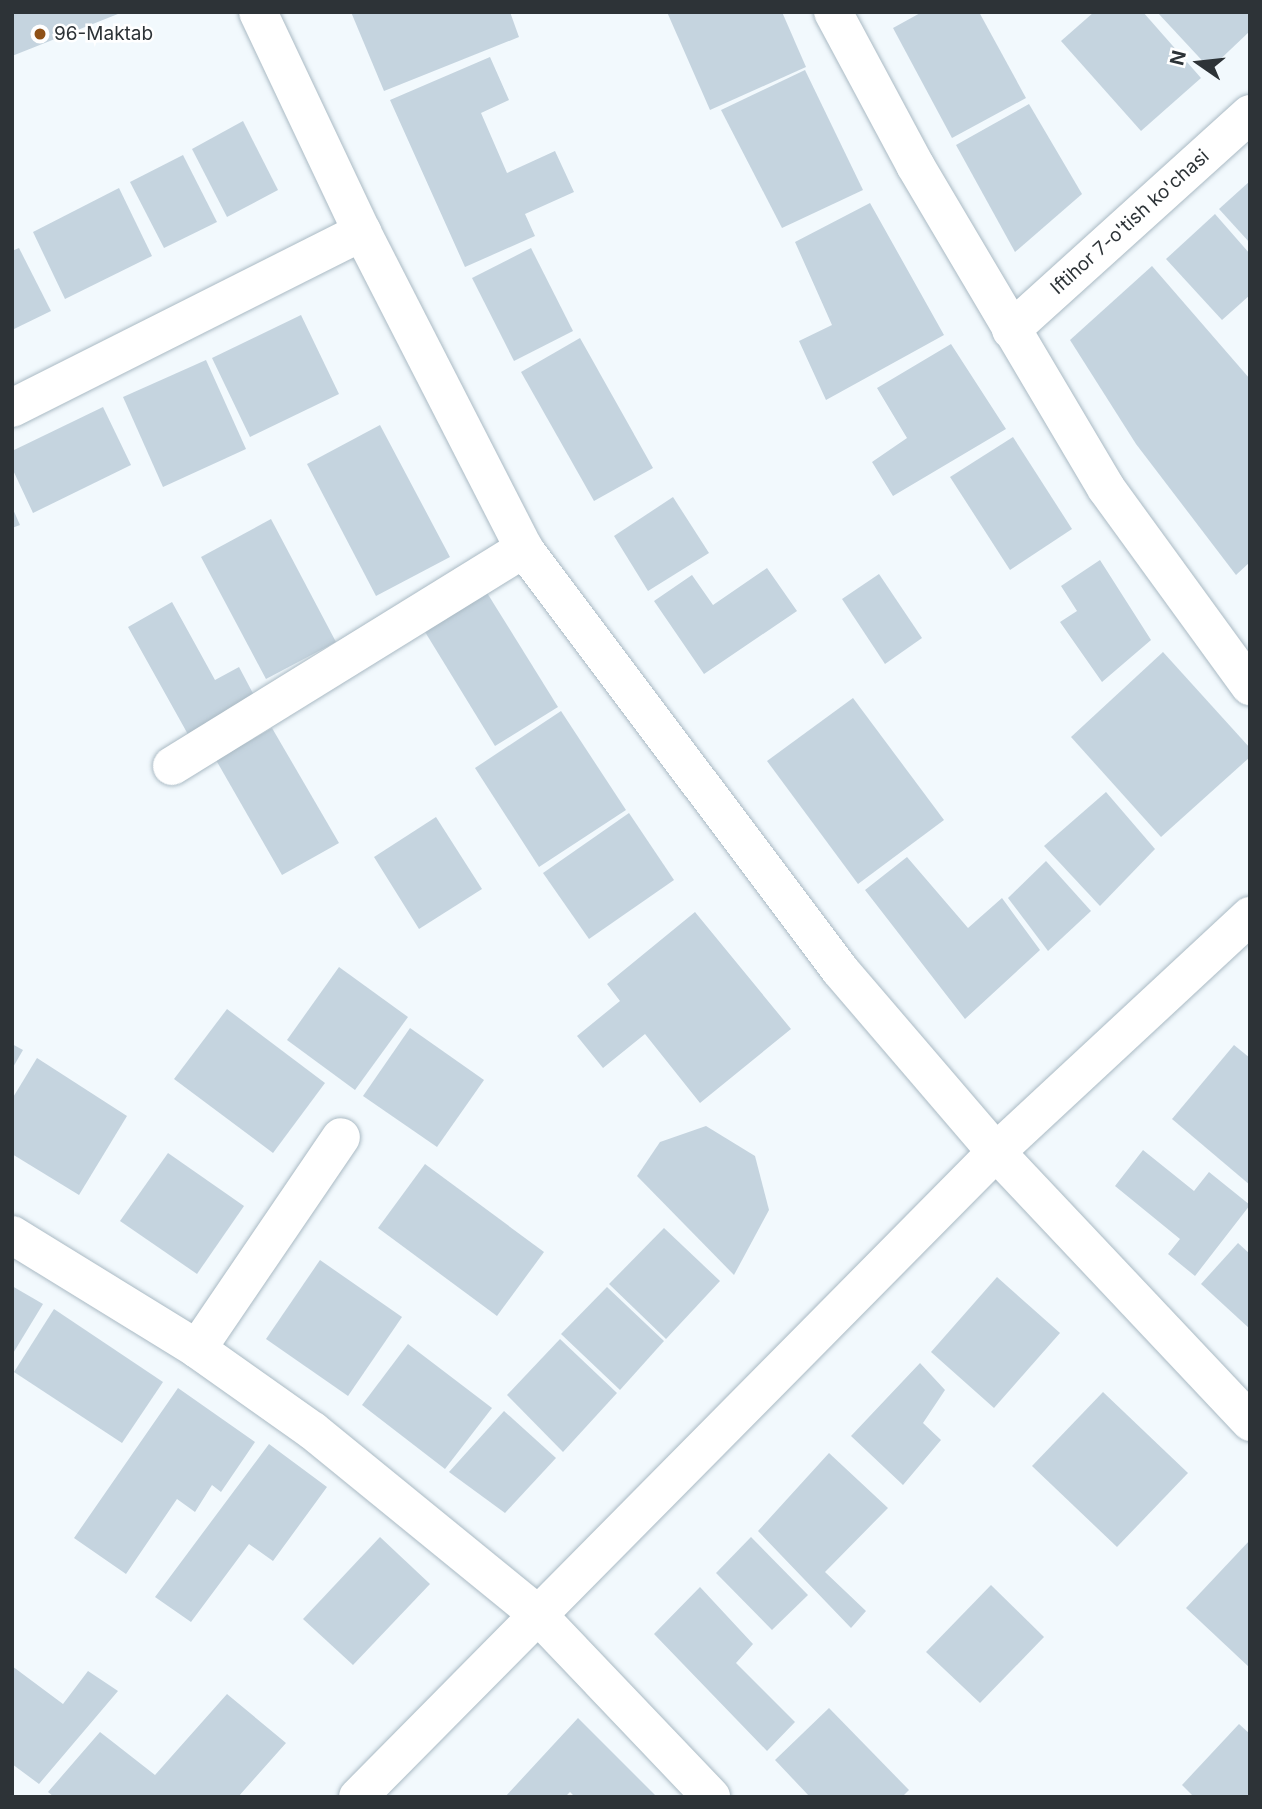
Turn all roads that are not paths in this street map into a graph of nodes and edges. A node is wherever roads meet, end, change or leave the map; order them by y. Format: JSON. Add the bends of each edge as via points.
{"nodes":[{"id":1,"x":258,"y":12,"type":"edge"},
{"id":2,"x":833,"y":12,"type":"edge"},
{"id":3,"x":1250,"y":114,"type":"edge"},
{"id":4,"x":362,"y":232,"type":"junction"},
{"id":5,"x":1011,"y":330,"type":"junction"},
{"id":6,"x":12,"y":408,"type":"edge"},
{"id":7,"x":524,"y":549,"type":"junction"},
{"id":8,"x":1250,"y":685,"type":"edge"},
{"id":9,"x":172,"y":766,"type":"dead end"},
{"id":10,"x":1250,"y":916,"type":"edge"},
{"id":11,"x":341,"y":1137,"type":"dead end"},
{"id":12,"x":996,"y":1152,"type":"junction"},
{"id":13,"x":12,"y":1235,"type":"edge"},
{"id":14,"x":197,"y":1349,"type":"junction"},
{"id":15,"x":1250,"y":1422,"type":"edge"},
{"id":16,"x":536,"y":1613,"type":"junction"},
{"id":17,"x":358,"y":1797,"type":"edge"},
{"id":18,"x":711,"y":1797,"type":"edge"}],
"edges":[{"from":1,"to":4,"type":"street"},
{"from":2,"to":5,"type":"street"},
{"from":3,"to":5,"type":"street","name":"Iftihor 7-o'tish ko'chasi"},
{"from":4,"to":6,"type":"street"},
{"from":4,"to":7,"type":"street"},
{"from":5,"to":8,"type":"street","via":[[1106,488]]},
{"from":7,"to":9,"type":"street"},
{"from":7,"to":12,"type":"street","via":[[839,970]]},
{"from":10,"to":12,"type":"street"},
{"from":11,"to":14,"type":"street"},
{"from":12,"to":15,"type":"street"},
{"from":12,"to":16,"type":"street"},
{"from":13,"to":14,"type":"street"},
{"from":14,"to":16,"type":"street","via":[[313,1430]]},
{"from":16,"to":17,"type":"street"},
{"from":16,"to":18,"type":"street"}]}
